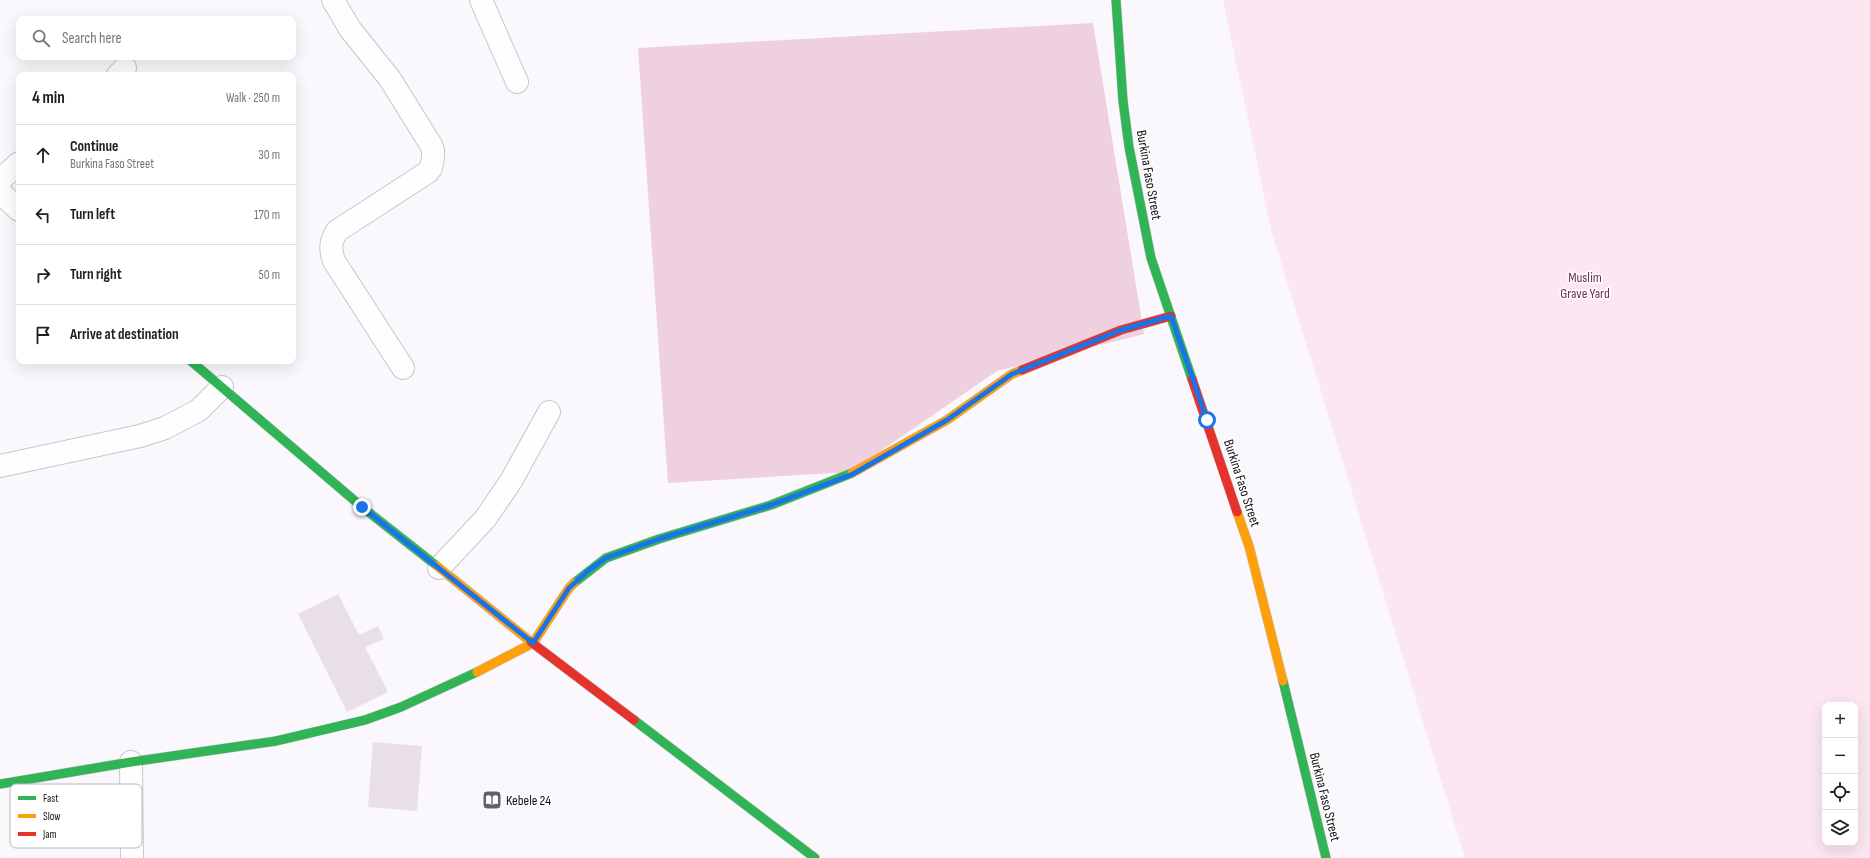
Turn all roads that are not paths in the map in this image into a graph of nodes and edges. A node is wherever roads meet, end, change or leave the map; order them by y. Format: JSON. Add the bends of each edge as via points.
{"nodes":[{"id":1,"x":333,"y":0,"type":"edge"},
{"id":2,"x":481,"y":0,"type":"edge"},
{"id":3,"x":1116,"y":0,"type":"edge"},
{"id":4,"x":517,"y":82,"type":"dead end"},
{"id":5,"x":16,"y":167,"type":"edge"},
{"id":6,"x":0,"y":180,"type":"edge"},
{"id":7,"x":0,"y":192,"type":"edge"},
{"id":8,"x":16,"y":207,"type":"edge"},
{"id":9,"x":1171,"y":316,"type":"junction"},
{"id":10,"x":195,"y":364,"type":"edge"},
{"id":11,"x":403,"y":368,"type":"dead end"},
{"id":12,"x":222,"y":387,"type":"junction"},
{"id":13,"x":549,"y":412,"type":"dead end"},
{"id":14,"x":0,"y":466,"type":"edge"},
{"id":15,"x":439,"y":568,"type":"junction"},
{"id":16,"x":533,"y":643,"type":"junction"},
{"id":17,"x":131,"y":762,"type":"junction"},
{"id":18,"x":0,"y":784,"type":"edge"},
{"id":19,"x":131,"y":784,"type":"edge"},
{"id":20,"x":132,"y":848,"type":"edge"},
{"id":21,"x":132,"y":858,"type":"edge"},
{"id":22,"x":815,"y":858,"type":"edge"},
{"id":23,"x":1326,"y":858,"type":"edge"}],
"edges":[{"from":1,"to":11,"type":"street","via":[[350,29],[390,79],[433,150],[432,164],[428,172],[337,231],[330,246],[334,261]]},
{"from":2,"to":4,"type":"street"},
{"from":3,"to":9,"type":"street","name":"Burkina Faso Street","via":[[1129,146],[1151,258]]},
{"from":5,"to":6,"type":"street"},
{"from":7,"to":8,"type":"street"},
{"from":9,"to":16,"type":"street","via":[[1121,330],[1012,374],[947,420],[853,474],[771,505],[606,558],[569,588]]},
{"from":9,"to":23,"type":"street","name":"Burkina Faso Street","via":[[1249,546]]},
{"from":10,"to":12,"type":"street"},
{"from":12,"to":14,"type":"street","via":[[199,410],[165,428],[119,441]]},
{"from":12,"to":15,"type":"street","via":[[362,507]]},
{"from":13,"to":15,"type":"street","via":[[511,481],[485,519]]},
{"from":15,"to":16,"type":"street"},
{"from":16,"to":17,"type":"street","via":[[477,672],[365,720],[276,741]]},
{"from":16,"to":22,"type":"street"},
{"from":17,"to":18,"type":"street"},
{"from":17,"to":19,"type":"street"},
{"from":20,"to":21,"type":"street"}]}
